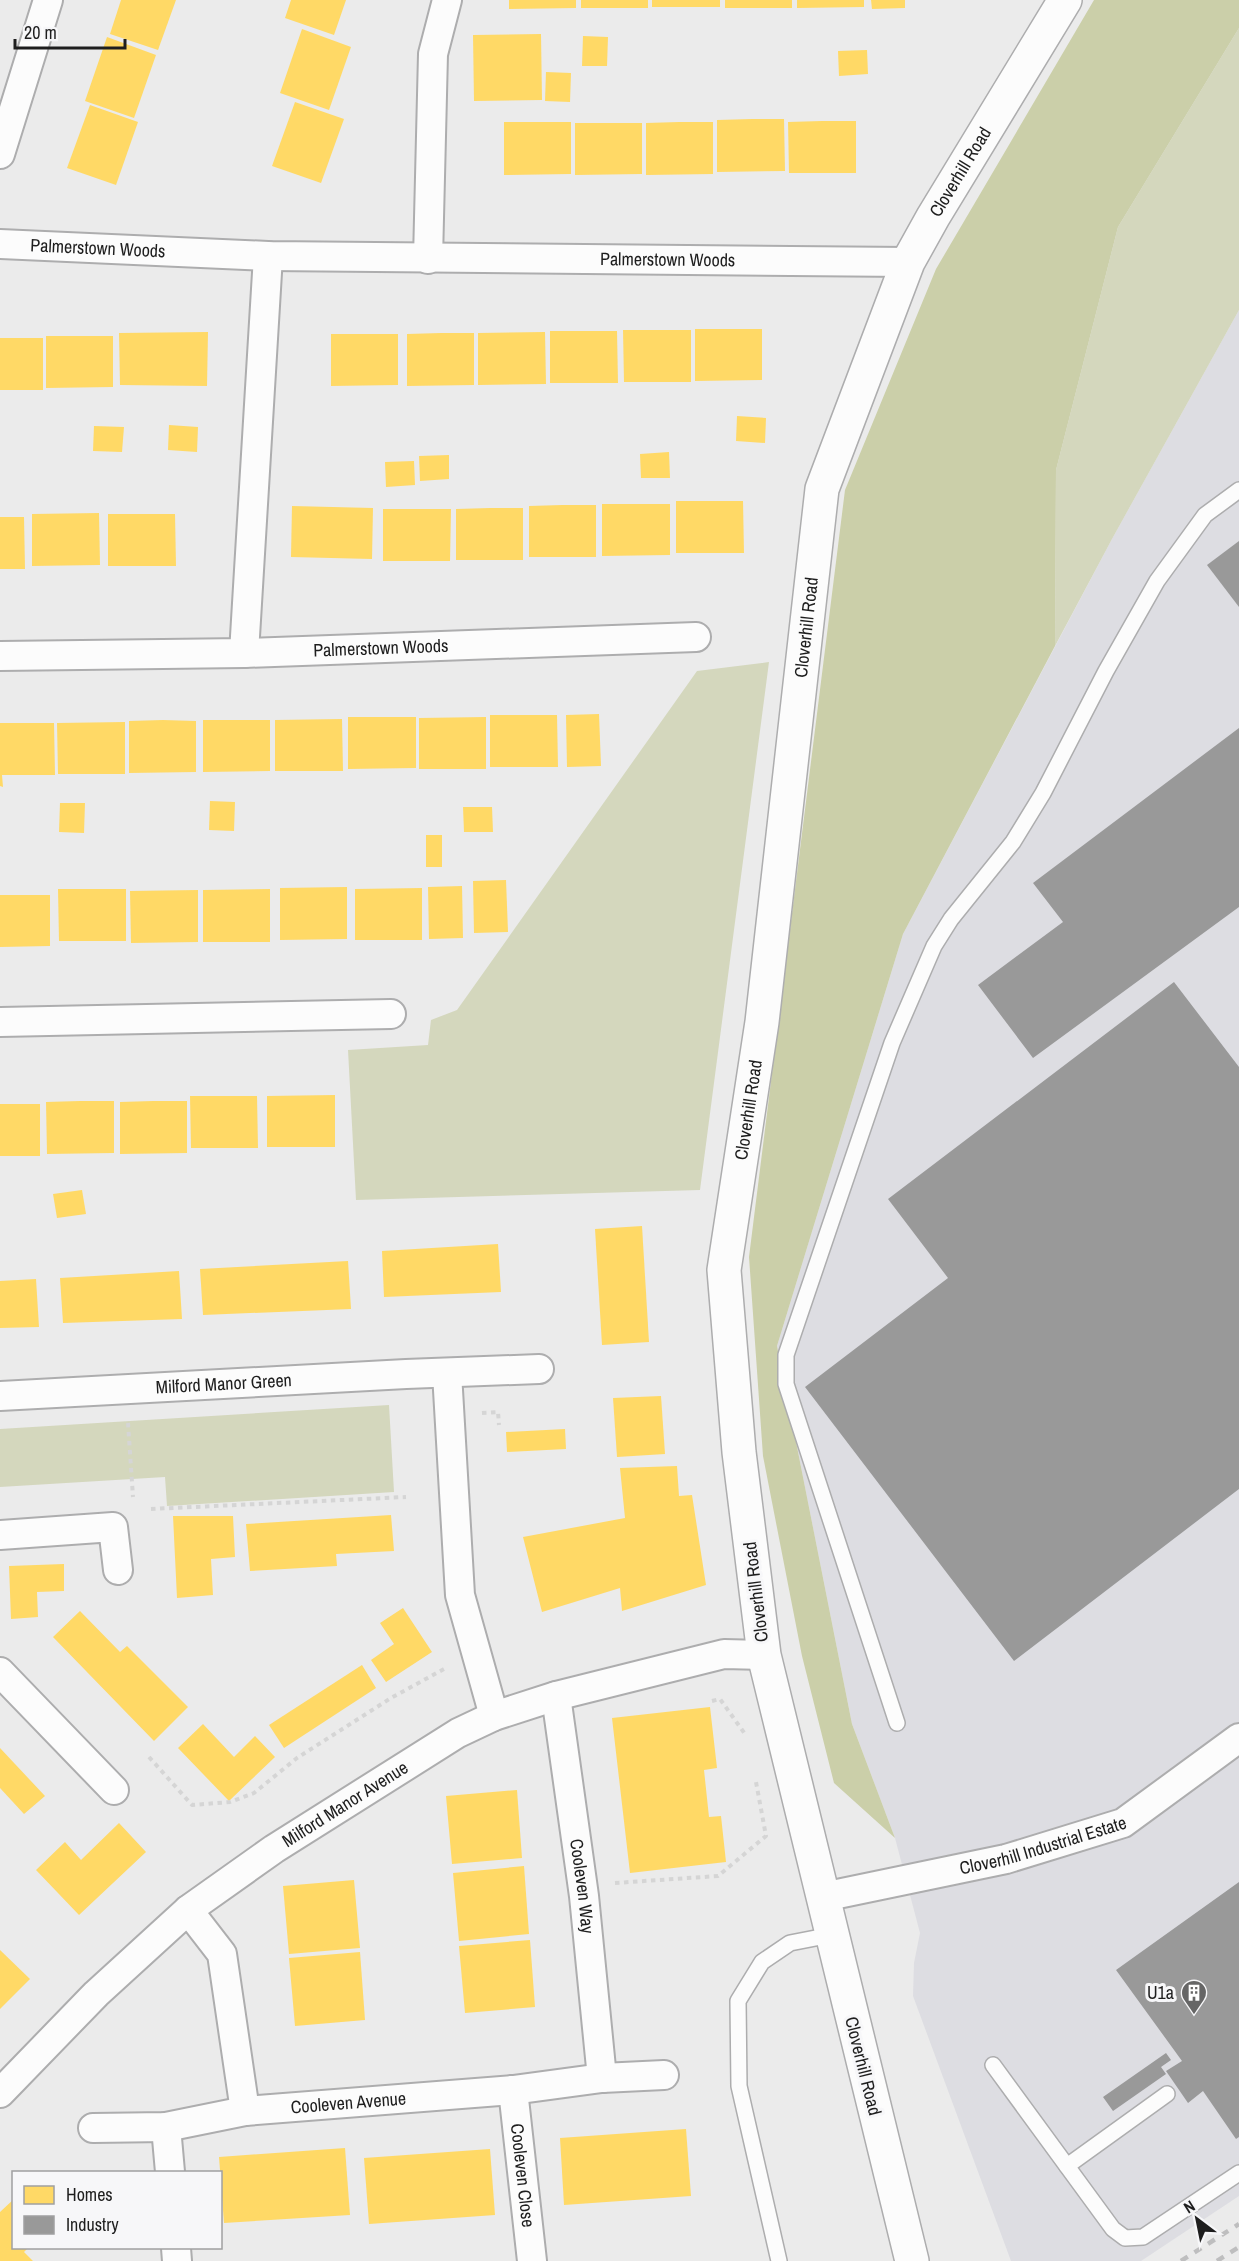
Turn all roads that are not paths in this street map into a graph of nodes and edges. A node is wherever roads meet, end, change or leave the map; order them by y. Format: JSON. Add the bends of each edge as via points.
{"nodes":[{"id":1,"x":48,"y":0,"type":"edge"},
{"id":2,"x":447,"y":0,"type":"edge"},
{"id":3,"x":1065,"y":0,"type":"edge"},
{"id":4,"x":0,"y":154,"type":"edge"},
{"id":5,"x":0,"y":244,"type":"edge"},
{"id":6,"x":268,"y":256,"type":"junction"},
{"id":7,"x":428,"y":259,"type":"junction"},
{"id":8,"x":908,"y":262,"type":"junction"},
{"id":9,"x":1239,"y":490,"type":"edge"},
{"id":10,"x":696,"y":637,"type":"dead end"},
{"id":11,"x":244,"y":653,"type":"junction"},
{"id":12,"x":0,"y":656,"type":"edge"},
{"id":13,"x":391,"y":1014,"type":"dead end"},
{"id":14,"x":0,"y":1022,"type":"edge"},
{"id":15,"x":538,"y":1369,"type":"dead end"},
{"id":16,"x":447,"y":1373,"type":"junction"},
{"id":17,"x":0,"y":1396,"type":"edge"},
{"id":18,"x":0,"y":1535,"type":"edge"},
{"id":19,"x":118,"y":1570,"type":"dead end"},
{"id":20,"x":764,"y":1655,"type":"junction"},
{"id":21,"x":0,"y":1672,"type":"edge"},
{"id":22,"x":556,"y":1696,"type":"junction"},
{"id":23,"x":494,"y":1716,"type":"junction"},
{"id":24,"x":897,"y":1723,"type":"dead end"},
{"id":25,"x":1239,"y":1738,"type":"edge"},
{"id":26,"x":114,"y":1790,"type":"dead end"},
{"id":27,"x":823,"y":1897,"type":"junction"},
{"id":28,"x":188,"y":1910,"type":"junction"},
{"id":29,"x":831,"y":1935,"type":"junction"},
{"id":30,"x":993,"y":2065,"type":"dead end"},
{"id":31,"x":664,"y":2075,"type":"dead end"},
{"id":32,"x":602,"y":2078,"type":"junction"},
{"id":33,"x":513,"y":2090,"type":"junction"},
{"id":34,"x":0,"y":2093,"type":"edge"},
{"id":35,"x":1167,"y":2094,"type":"dead end"},
{"id":36,"x":245,"y":2111,"type":"junction"},
{"id":37,"x":166,"y":2127,"type":"junction"},
{"id":38,"x":93,"y":2128,"type":"dead end"},
{"id":39,"x":1067,"y":2166,"type":"junction"},
{"id":40,"x":170,"y":2171,"type":"edge"},
{"id":41,"x":1239,"y":2173,"type":"edge"},
{"id":42,"x":532,"y":2261,"type":"edge"},
{"id":43,"x":779,"y":2261,"type":"edge"},
{"id":44,"x":912,"y":2261,"type":"edge"}],
"edges":[{"from":1,"to":4,"type":"street"},
{"from":2,"to":7,"type":"street","via":[[433,54]]},
{"from":3,"to":8,"type":"street","name":"Cloverhill Road"},
{"from":5,"to":6,"type":"street","name":"Palmerstown Woods"},
{"from":6,"to":7,"type":"street","name":"Palmerstown Woods"},
{"from":6,"to":11,"type":"street"},
{"from":7,"to":8,"type":"street","name":"Palmerstown Woods"},
{"from":8,"to":20,"type":"street","name":"Cloverhill Road","via":[[822,489],[762,1022],[724,1270],[739,1452]]},
{"from":9,"to":24,"type":"lane","via":[[1204,515],[1157,581],[1043,794],[1013,842],[934,946],[892,1042],[786,1355],[786,1384]]},
{"from":10,"to":11,"type":"street","name":"Palmerstown Woods"},
{"from":11,"to":12,"type":"street","name":"Palmerstown Woods"},
{"from":13,"to":14,"type":"street"},
{"from":15,"to":16,"type":"street","name":"Milford Manor Green"},
{"from":16,"to":17,"type":"street","name":"Milford Manor Green"},
{"from":16,"to":23,"type":"street","via":[[459,1595]]},
{"from":18,"to":19,"type":"street","via":[[113,1527]]},
{"from":20,"to":22,"type":"street","name":"Milford Manor Avenue","via":[[724,1654]]},
{"from":20,"to":27,"type":"street","name":"Cloverhill Road"},
{"from":21,"to":26,"type":"street"},
{"from":22,"to":23,"type":"street","name":"Milford Manor Avenue"},
{"from":22,"to":32,"type":"street","name":"Cooleven Way","via":[[584,1896]]},
{"from":23,"to":28,"type":"street","name":"Milford Manor Avenue","via":[[458,1733],[274,1849]]},
{"from":25,"to":27,"type":"street","name":"Cloverhill Industrial Estate","via":[[1124,1823],[1006,1859]]},
{"from":27,"to":29,"type":"street","name":"Cloverhill Road"},
{"from":28,"to":34,"type":"street","name":"Milford Manor Avenue","via":[[96,1994]]},
{"from":28,"to":36,"type":"street","via":[[222,1954]]},
{"from":29,"to":43,"type":"lane","via":[[790,1943],[762,1962],[738,2001],[739,2086]]},
{"from":29,"to":44,"type":"street","name":"Cloverhill Road"},
{"from":30,"to":39,"type":"lane"},
{"from":31,"to":32,"type":"street","name":"Cooleven Avenue"},
{"from":32,"to":33,"type":"street","name":"Cooleven Avenue"},
{"from":33,"to":36,"type":"street","name":"Cooleven Avenue"},
{"from":33,"to":42,"type":"street","name":"Cooleven Close"},
{"from":35,"to":39,"type":"lane"},
{"from":36,"to":37,"type":"street","name":"Cooleven Avenue"},
{"from":37,"to":38,"type":"street","name":"Cooleven Avenue"},
{"from":37,"to":40,"type":"street"},
{"from":39,"to":41,"type":"lane","via":[[1113,2229],[1125,2238],[1143,2236]]}]}
